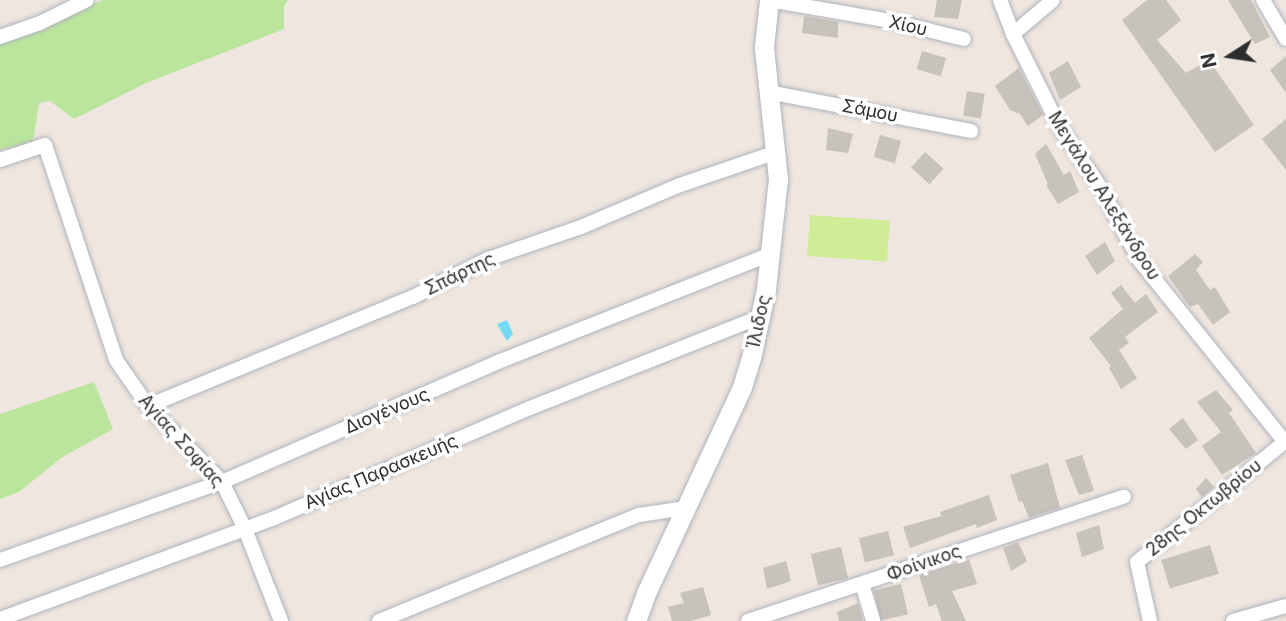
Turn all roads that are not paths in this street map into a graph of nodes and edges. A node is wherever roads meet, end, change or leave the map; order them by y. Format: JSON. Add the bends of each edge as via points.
{"nodes":[{"id":1,"x":87,"y":0,"type":"edge"},
{"id":2,"x":769,"y":0,"type":"edge"},
{"id":3,"x":1000,"y":0,"type":"edge"},
{"id":4,"x":1053,"y":0,"type":"edge"},
{"id":5,"x":1264,"y":0,"type":"edge"},
{"id":6,"x":1284,"y":29,"type":"edge"},
{"id":7,"x":1013,"y":34,"type":"junction"},
{"id":8,"x":0,"y":37,"type":"edge"},
{"id":9,"x":964,"y":39,"type":"dead end"},
{"id":10,"x":768,"y":92,"type":"junction"},
{"id":11,"x":971,"y":131,"type":"dead end"},
{"id":12,"x":777,"y":152,"type":"junction"},
{"id":13,"x":0,"y":160,"type":"edge"},
{"id":14,"x":771,"y":254,"type":"junction"},
{"id":15,"x":760,"y":317,"type":"junction"},
{"id":16,"x":148,"y":406,"type":"junction"},
{"id":17,"x":1286,"y":442,"type":"edge"},
{"id":18,"x":222,"y":482,"type":"junction"},
{"id":19,"x":1124,"y":497,"type":"dead end"},
{"id":20,"x":686,"y":508,"type":"junction"},
{"id":21,"x":245,"y":529,"type":"junction"},
{"id":22,"x":0,"y":559,"type":"edge"},
{"id":23,"x":862,"y":584,"type":"junction"},
{"id":24,"x":1286,"y":606,"type":"edge"},
{"id":25,"x":0,"y":619,"type":"edge"},
{"id":26,"x":281,"y":621,"type":"edge"},
{"id":27,"x":379,"y":621,"type":"edge"},
{"id":28,"x":636,"y":621,"type":"edge"},
{"id":29,"x":748,"y":621,"type":"edge"},
{"id":30,"x":873,"y":621,"type":"edge"},
{"id":31,"x":1150,"y":621,"type":"edge"},
{"id":32,"x":1233,"y":621,"type":"edge"}],
"edges":[{"from":1,"to":8,"type":"street"},
{"from":2,"to":9,"type":"street","name":"Χίου"},
{"from":2,"to":10,"type":"street","name":"Ίλιδος","via":[[764,47]]},
{"from":3,"to":7,"type":"street","name":"Μεγάλου Αλεξάνδρου"},
{"from":4,"to":7,"type":"street"},
{"from":5,"to":6,"type":"street"},
{"from":7,"to":17,"type":"street","name":"Μεγάλου Αλεξάνδρου","via":[[1059,125],[1140,261]]},
{"from":10,"to":11,"type":"street","name":"Σάμου"},
{"from":10,"to":12,"type":"street","name":"Ίλιδος"},
{"from":12,"to":14,"type":"street","name":"Ίλιδος"},
{"from":12,"to":16,"type":"street","name":"Σπάρτης","via":[[488,259],[413,297]]},
{"from":13,"to":16,"type":"street","name":"Αγίας Σοφίας","via":[[45,145],[116,360]]},
{"from":14,"to":15,"type":"street","name":"Ίλιδος"},
{"from":14,"to":18,"type":"street","name":"Διογένους","via":[[515,355]]},
{"from":15,"to":20,"type":"street","name":"Ίλιδος","via":[[742,387]]},
{"from":15,"to":21,"type":"street","name":"Αγίας Παρασκευής"},
{"from":16,"to":18,"type":"street","name":"Αγίας Σοφίας"},
{"from":17,"to":31,"type":"street","name":"28ης Οκτωβρίου","via":[[1137,562]]},
{"from":18,"to":21,"type":"street","name":"Αγίας Σοφίας"},
{"from":18,"to":22,"type":"street","name":"Διογένους"},
{"from":19,"to":23,"type":"street","name":"Φοίνικος"},
{"from":20,"to":27,"type":"street","via":[[639,515]]},
{"from":20,"to":28,"type":"street","name":"Ίλιδος"},
{"from":21,"to":25,"type":"street","name":"Αγίας Παρασκευής"},
{"from":21,"to":26,"type":"street","name":"Αγίας Σοφίας"},
{"from":23,"to":29,"type":"street","name":"Φοίνικος"},
{"from":23,"to":30,"type":"street"},
{"from":24,"to":32,"type":"street"}]}
